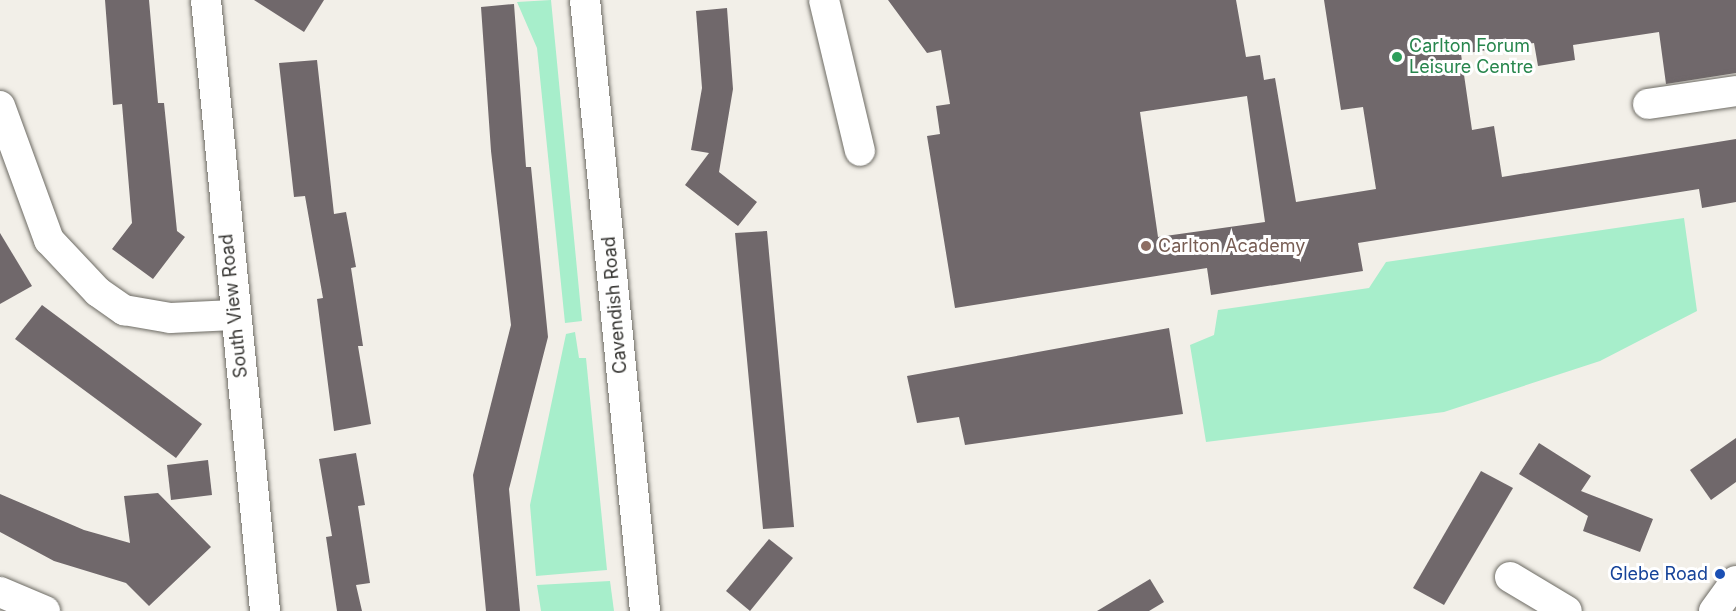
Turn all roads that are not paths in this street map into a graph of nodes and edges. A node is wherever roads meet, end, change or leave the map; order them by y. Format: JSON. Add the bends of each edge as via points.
{"nodes":[{"id":1,"x":206,"y":0,"type":"edge"},
{"id":2,"x":585,"y":0,"type":"edge"},
{"id":3,"x":824,"y":0,"type":"edge"},
{"id":4,"x":1736,"y":91,"type":"edge"},
{"id":5,"x":1648,"y":104,"type":"dead end"},
{"id":6,"x":0,"y":106,"type":"edge"},
{"id":7,"x":860,"y":151,"type":"dead end"},
{"id":8,"x":234,"y":315,"type":"junction"},
{"id":9,"x":1510,"y":577,"type":"dead end"},
{"id":10,"x":1736,"y":581,"type":"edge"},
{"id":11,"x":0,"y":592,"type":"edge"},
{"id":12,"x":45,"y":611,"type":"edge"},
{"id":13,"x":265,"y":611,"type":"edge"},
{"id":14,"x":645,"y":611,"type":"edge"},
{"id":15,"x":1567,"y":611,"type":"edge"},
{"id":16,"x":1714,"y":611,"type":"edge"}],
"edges":[{"from":1,"to":8,"type":"street","name":"South View Road"},
{"from":2,"to":14,"type":"street","name":"Cavendish Road"},
{"from":3,"to":7,"type":"street"},
{"from":4,"to":5,"type":"street"},
{"from":6,"to":8,"type":"street","via":[[49,240],[98,292],[124,310],[170,318]]},
{"from":8,"to":13,"type":"street","name":"South View Road"},
{"from":9,"to":15,"type":"street"},
{"from":10,"to":16,"type":"street"},
{"from":11,"to":12,"type":"street"}]}
